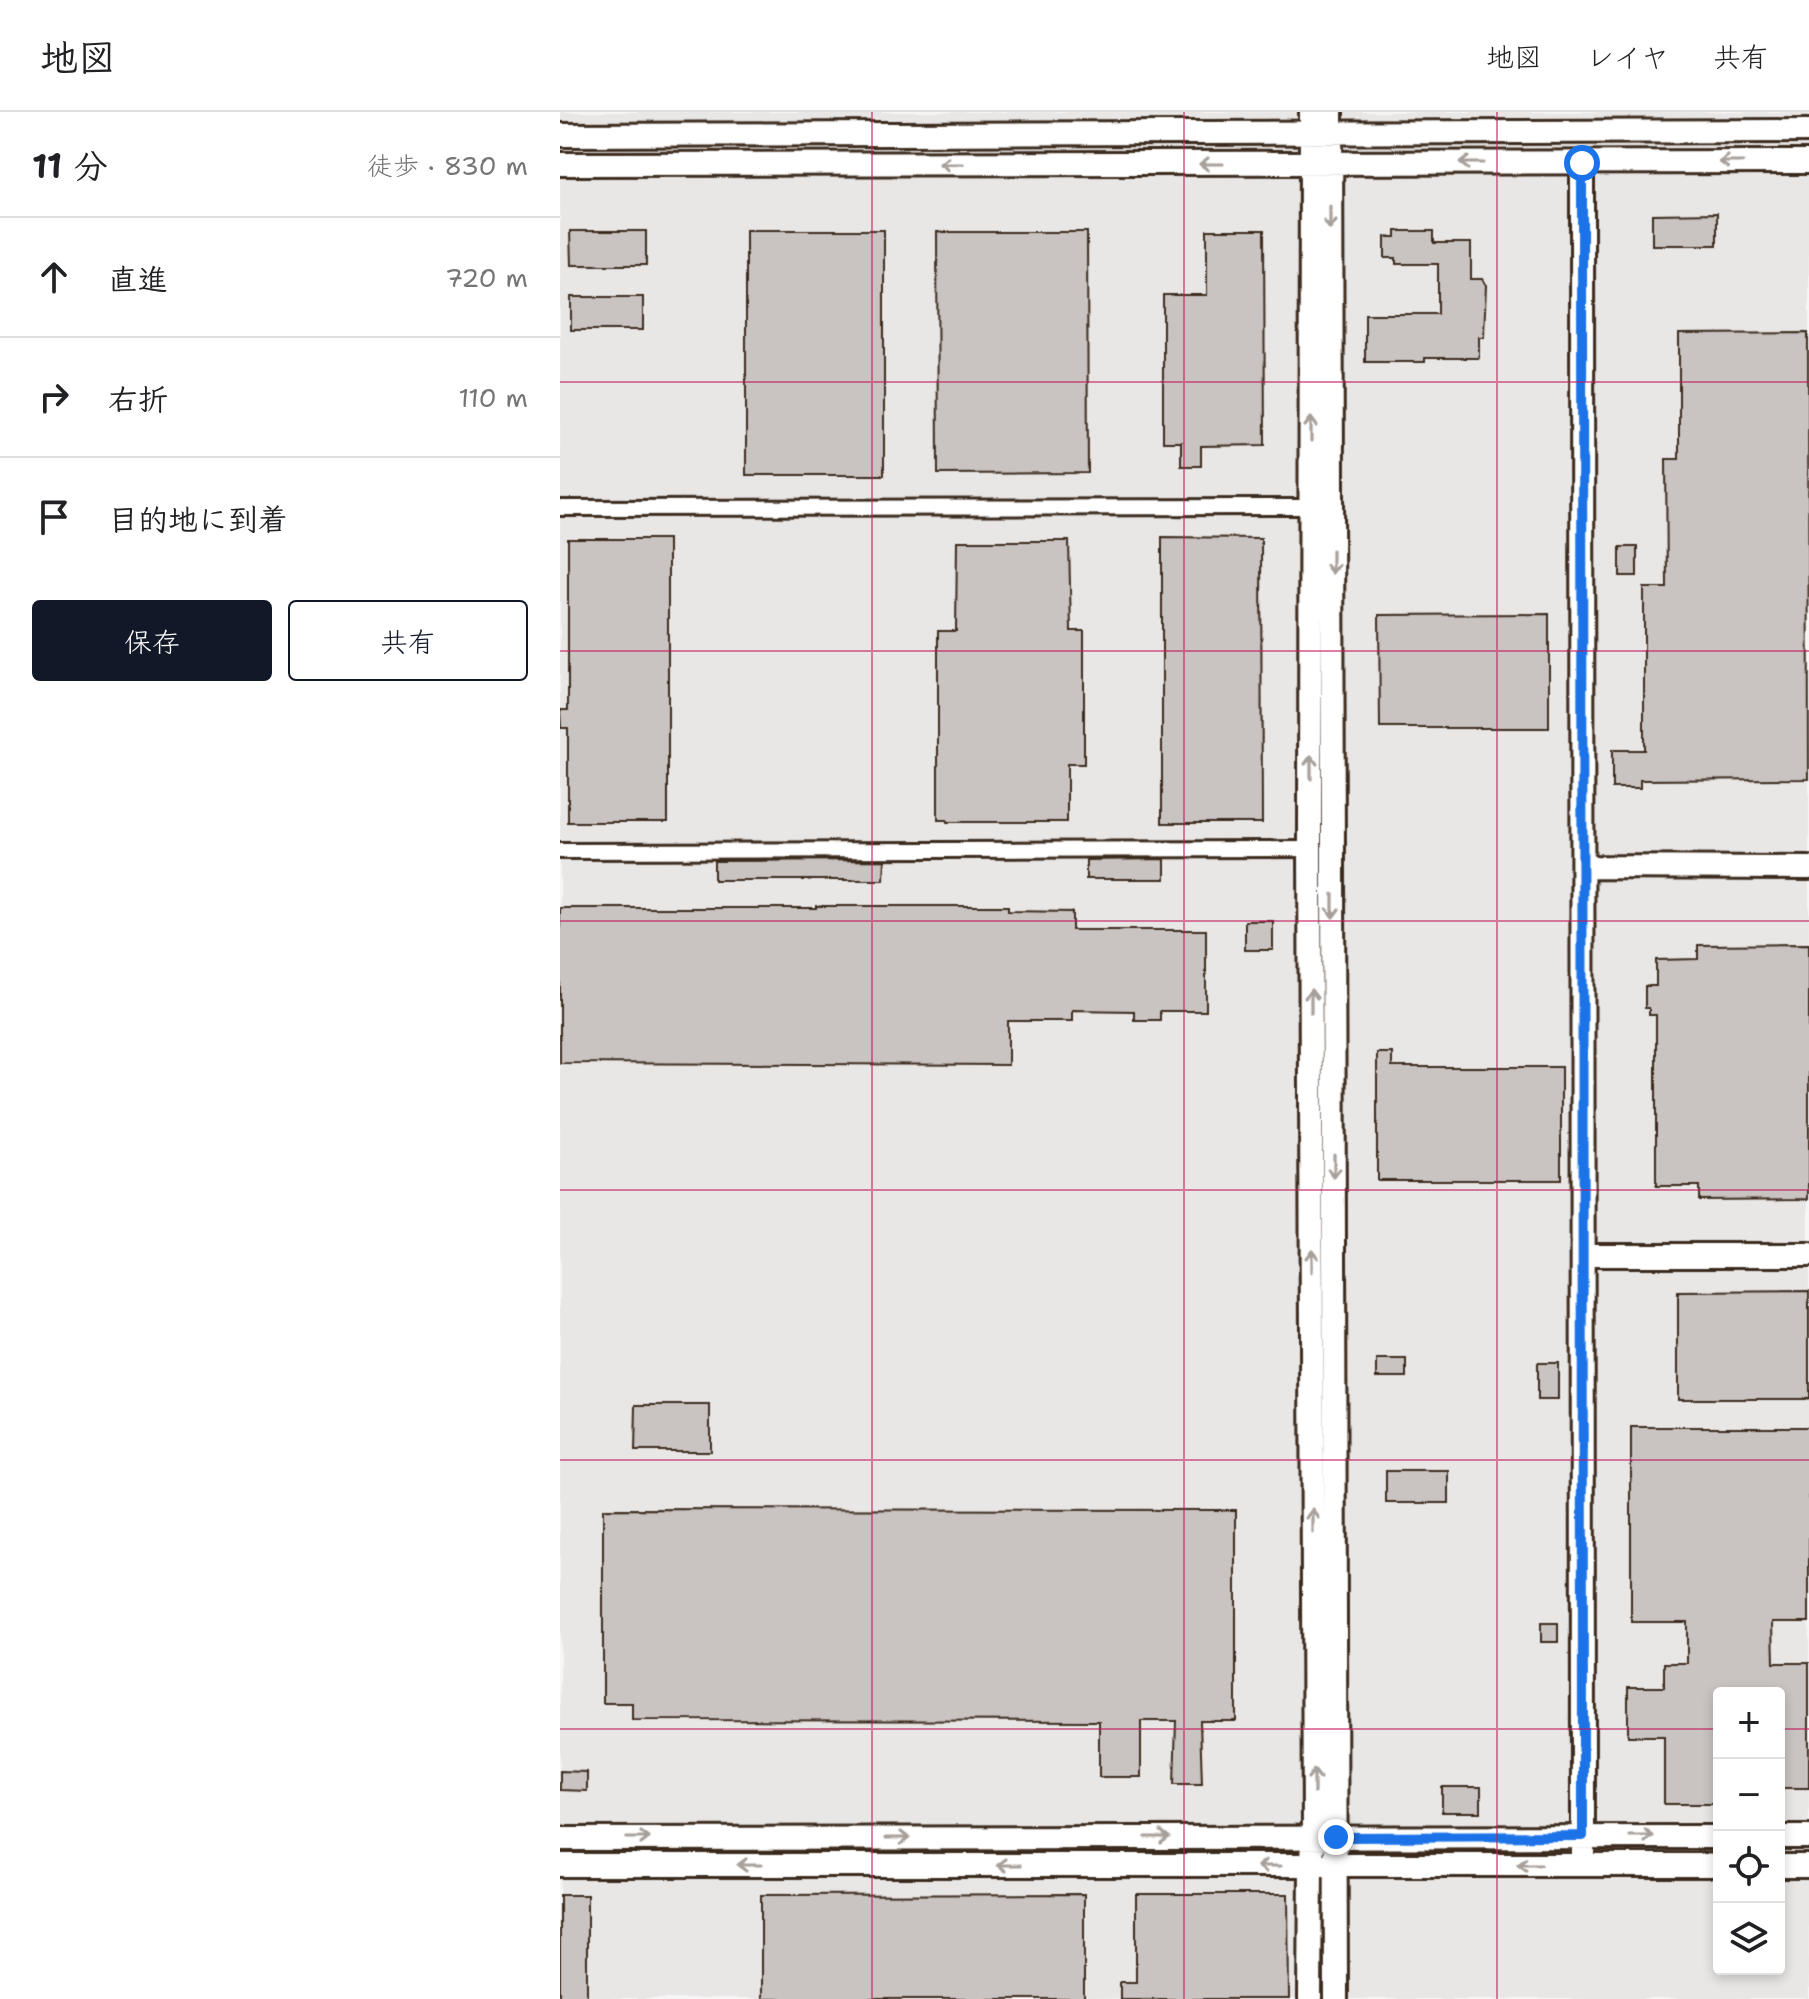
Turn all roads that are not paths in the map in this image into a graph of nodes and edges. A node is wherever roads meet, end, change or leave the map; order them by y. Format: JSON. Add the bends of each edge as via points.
{"nodes":[{"id":1,"x":1321,"y":122,"type":"edge"},
{"id":2,"x":1562,"y":122,"type":"edge"},
{"id":3,"x":1809,"y":131,"type":"edge"},
{"id":4,"x":560,"y":135,"type":"edge"},
{"id":5,"x":1809,"y":162,"type":"edge"},
{"id":6,"x":1582,"y":163,"type":"junction"},
{"id":7,"x":560,"y":164,"type":"edge"},
{"id":8,"x":1320,"y":164,"type":"junction"},
{"id":9,"x":1321,"y":507,"type":"junction"},
{"id":10,"x":560,"y":508,"type":"edge"},
{"id":11,"x":1322,"y":849,"type":"junction"},
{"id":12,"x":560,"y":851,"type":"edge"},
{"id":13,"x":1584,"y":867,"type":"junction"},
{"id":14,"x":1809,"y":868,"type":"edge"},
{"id":15,"x":1584,"y":1255,"type":"junction"},
{"id":16,"x":1809,"y":1255,"type":"edge"},
{"id":17,"x":1583,"y":1836,"type":"junction"},
{"id":18,"x":1325,"y":1837,"type":"junction"},
{"id":19,"x":1713,"y":1837,"type":"edge"},
{"id":20,"x":1785,"y":1837,"type":"edge"},
{"id":21,"x":1809,"y":1837,"type":"edge"},
{"id":22,"x":560,"y":1839,"type":"edge"},
{"id":23,"x":1583,"y":1864,"type":"junction"},
{"id":24,"x":560,"y":1865,"type":"edge"},
{"id":25,"x":1336,"y":1865,"type":"junction"},
{"id":26,"x":1713,"y":1865,"type":"edge"},
{"id":27,"x":1311,"y":1866,"type":"junction"},
{"id":28,"x":1785,"y":1866,"type":"edge"},
{"id":29,"x":1809,"y":1866,"type":"edge"},
{"id":30,"x":1310,"y":1999,"type":"edge"},
{"id":31,"x":1336,"y":1999,"type":"edge"}],
"edges":[{"from":1,"to":2,"type":"street"},
{"from":1,"to":4,"type":"street"},
{"from":1,"to":8,"type":"street"},
{"from":2,"to":3,"type":"street"},
{"from":5,"to":6,"type":"street","one_way":true},
{"from":6,"to":8,"type":"street","one_way":true},
{"from":6,"to":13,"type":"street"},
{"from":8,"to":7,"type":"street","one_way":true},
{"from":8,"to":9,"type":"street"},
{"from":9,"to":10,"type":"street"},
{"from":9,"to":11,"type":"street"},
{"from":11,"to":12,"type":"street"},
{"from":11,"to":18,"type":"street"},
{"from":13,"to":14,"type":"street"},
{"from":13,"to":15,"type":"street"},
{"from":15,"to":16,"type":"street"},
{"from":15,"to":17,"type":"street"},
{"from":17,"to":18,"type":"street"},
{"from":17,"to":19,"type":"street","one_way":true},
{"from":17,"to":23,"type":"street"},
{"from":22,"to":18,"type":"street","one_way":true},
{"from":18,"to":25,"type":"street"},
{"from":18,"to":27,"type":"street"},
{"from":20,"to":21,"type":"street"},
{"from":23,"to":25,"type":"street","one_way":true},
{"from":23,"to":26,"type":"street"},
{"from":27,"to":24,"type":"street","one_way":true},
{"from":25,"to":27,"type":"street"},
{"from":25,"to":31,"type":"street"},
{"from":27,"to":30,"type":"street"},
{"from":28,"to":29,"type":"street"}]}
